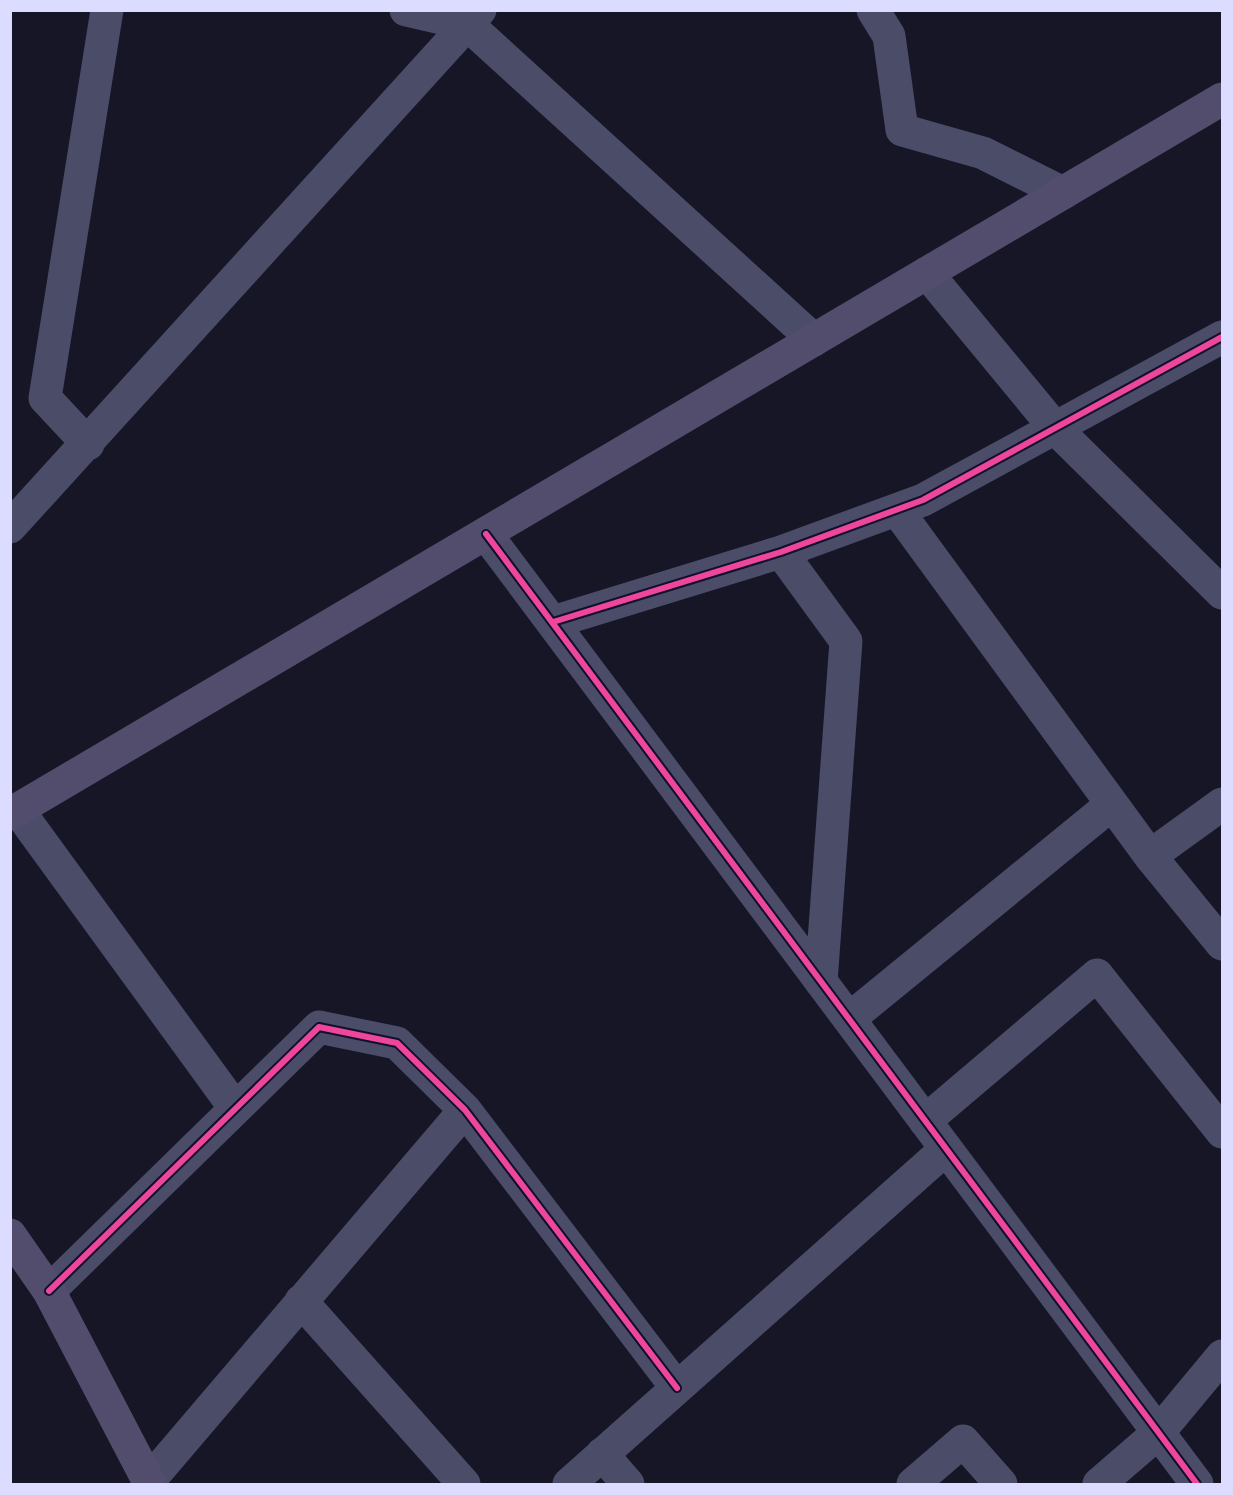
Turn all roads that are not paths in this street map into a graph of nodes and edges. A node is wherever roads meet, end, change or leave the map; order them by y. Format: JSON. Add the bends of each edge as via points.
{"nodes":[{"id":1,"x":107,"y":10,"type":"edge"},
{"id":2,"x":406,"y":10,"type":"edge"},
{"id":3,"x":873,"y":10,"type":"edge"},
{"id":4,"x":473,"y":17,"type":"edge"},
{"id":5,"x":1222,"y":99,"type":"edge"},
{"id":6,"x":1064,"y":193,"type":"junction"},
{"id":7,"x":927,"y":273,"type":"junction"},
{"id":8,"x":1222,"y":337,"type":"edge"},
{"id":9,"x":814,"y":340,"type":"junction"},
{"id":10,"x":1055,"y":428,"type":"junction"},
{"id":11,"x":88,"y":444,"type":"junction"},
{"id":12,"x":897,"y":510,"type":"junction"},
{"id":13,"x":10,"y":527,"type":"edge"},
{"id":14,"x":486,"y":534,"type":"junction"},
{"id":15,"x":782,"y":552,"type":"junction"},
{"id":16,"x":1222,"y":592,"type":"edge"},
{"id":17,"x":553,"y":622,"type":"junction"},
{"id":18,"x":1113,"y":804,"type":"junction"},
{"id":19,"x":1222,"y":804,"type":"edge"},
{"id":20,"x":14,"y":812,"type":"edge"},
{"id":21,"x":1150,"y":856,"type":"junction"},
{"id":22,"x":1222,"y":944,"type":"edge"},
{"id":23,"x":822,"y":982,"type":"junction"},
{"id":24,"x":849,"y":1019,"type":"junction"},
{"id":25,"x":235,"y":1108,"type":"junction"},
{"id":26,"x":465,"y":1110,"type":"junction"},
{"id":27,"x":925,"y":1121,"type":"junction"},
{"id":28,"x":1222,"y":1132,"type":"edge"},
{"id":29,"x":946,"y":1149,"type":"junction"},
{"id":30,"x":16,"y":1253,"type":"edge"},
{"id":31,"x":50,"y":1291,"type":"junction"},
{"id":32,"x":301,"y":1301,"type":"junction"},
{"id":33,"x":1222,"y":1356,"type":"edge"},
{"id":34,"x":677,"y":1388,"type":"junction"},
{"id":35,"x":1158,"y":1432,"type":"junction"},
{"id":36,"x":602,"y":1454,"type":"junction"},
{"id":37,"x":149,"y":1483,"type":"edge"},
{"id":38,"x":464,"y":1485,"type":"edge"},
{"id":39,"x":568,"y":1485,"type":"edge"},
{"id":40,"x":628,"y":1485,"type":"edge"},
{"id":41,"x":913,"y":1485,"type":"edge"},
{"id":42,"x":1001,"y":1485,"type":"edge"},
{"id":43,"x":1099,"y":1485,"type":"edge"},
{"id":44,"x":1197,"y":1485,"type":"edge"}],
"edges":[{"from":1,"to":11,"type":"street","via":[[45,398]]},
{"from":2,"to":4,"type":"street"},
{"from":3,"to":6,"type":"street","via":[[889,36],[902,130],[983,153]]},
{"from":4,"to":9,"type":"street"},
{"from":4,"to":11,"type":"street"},
{"from":5,"to":6,"type":"main road"},
{"from":6,"to":7,"type":"main road"},
{"from":7,"to":9,"type":"main road"},
{"from":7,"to":10,"type":"street"},
{"from":8,"to":10,"type":"street"},
{"from":9,"to":14,"type":"main road"},
{"from":10,"to":12,"type":"street","via":[[923,500]]},
{"from":10,"to":16,"type":"street"},
{"from":11,"to":13,"type":"street"},
{"from":12,"to":15,"type":"street"},
{"from":12,"to":18,"type":"street"},
{"from":14,"to":17,"type":"street"},
{"from":14,"to":20,"type":"main road"},
{"from":15,"to":17,"type":"street"},
{"from":15,"to":23,"type":"street","via":[[846,641]]},
{"from":17,"to":23,"type":"street"},
{"from":18,"to":21,"type":"street"},
{"from":18,"to":24,"type":"street"},
{"from":19,"to":21,"type":"street"},
{"from":20,"to":25,"type":"street"},
{"from":21,"to":22,"type":"street"},
{"from":23,"to":24,"type":"street"},
{"from":24,"to":27,"type":"street"},
{"from":25,"to":26,"type":"street","via":[[319,1027],[397,1043]]},
{"from":25,"to":31,"type":"street"},
{"from":26,"to":32,"type":"street"},
{"from":26,"to":34,"type":"street"},
{"from":27,"to":28,"type":"street","via":[[1097,975]]},
{"from":27,"to":29,"type":"street"},
{"from":29,"to":34,"type":"street"},
{"from":29,"to":35,"type":"street"},
{"from":30,"to":31,"type":"main road"},
{"from":31,"to":37,"type":"main road"},
{"from":32,"to":37,"type":"street"},
{"from":32,"to":38,"type":"street"},
{"from":33,"to":35,"type":"street"},
{"from":34,"to":36,"type":"street"},
{"from":35,"to":43,"type":"street"},
{"from":35,"to":44,"type":"street"},
{"from":36,"to":39,"type":"street"},
{"from":36,"to":40,"type":"street"},
{"from":41,"to":42,"type":"street","via":[[963,1441]]}]}
